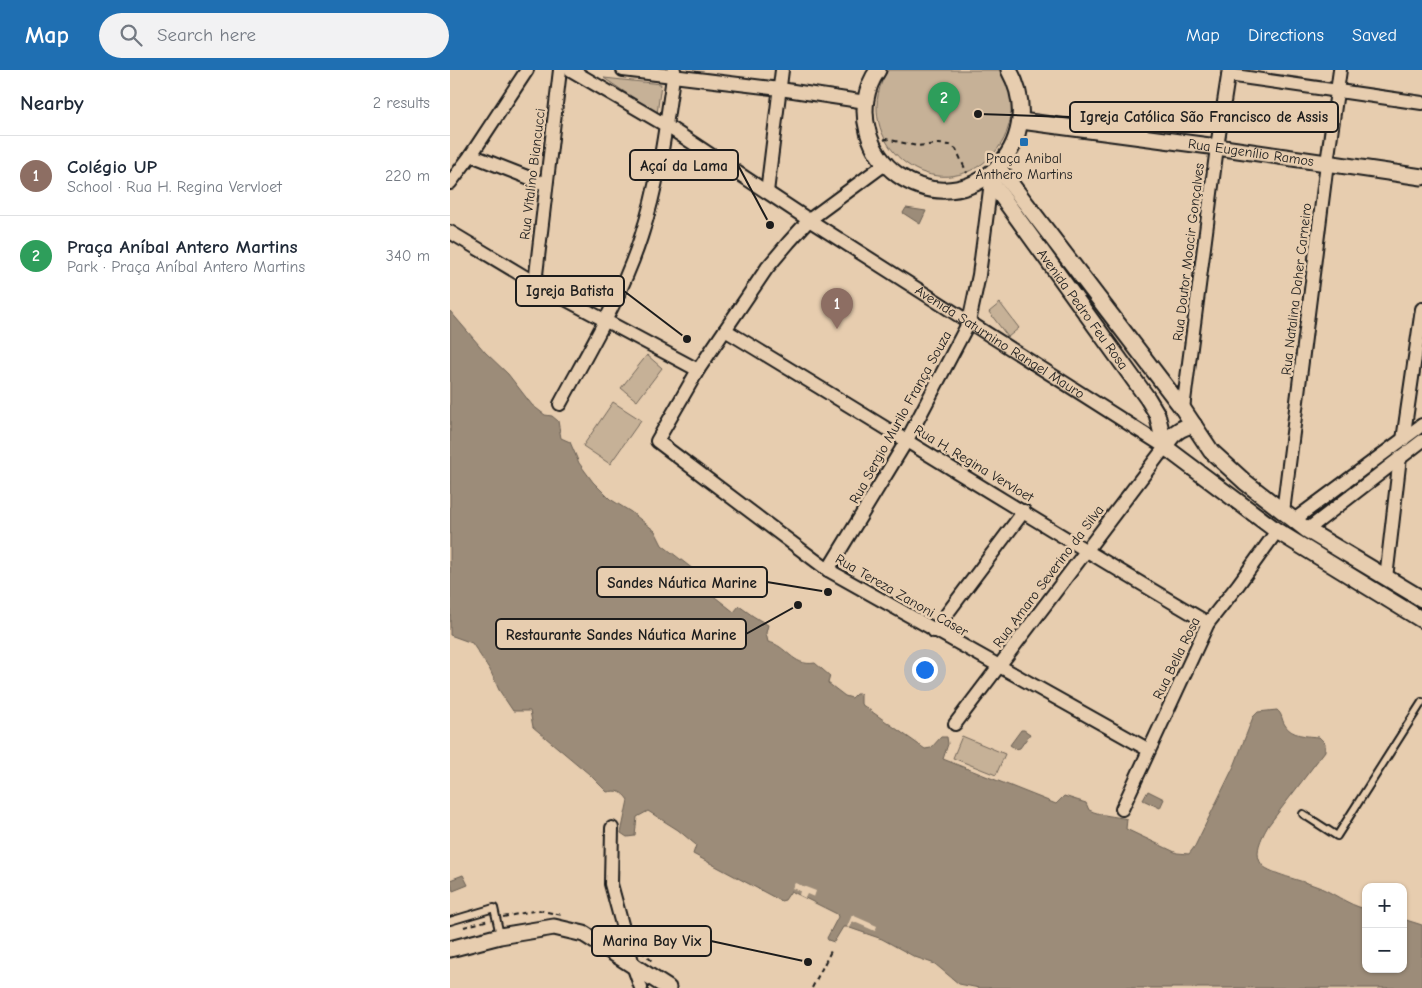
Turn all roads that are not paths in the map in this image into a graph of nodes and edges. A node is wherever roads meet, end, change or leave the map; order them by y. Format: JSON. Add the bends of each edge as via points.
{"nodes":[{"id":1,"x":527,"y":70,"type":"edge"},
{"id":2,"x":560,"y":70,"type":"edge"},
{"id":3,"x":571,"y":70,"type":"edge"},
{"id":4,"x":623,"y":70,"type":"edge"},
{"id":5,"x":782,"y":70,"type":"edge"},
{"id":6,"x":878,"y":70,"type":"edge"},
{"id":7,"x":1009,"y":70,"type":"edge"},
{"id":8,"x":1340,"y":70,"type":"edge"},
{"id":9,"x":673,"y":73,"type":"edge"},
{"id":10,"x":1228,"y":73,"type":"edge"},
{"id":11,"x":780,"y":89,"type":"junction"},
{"id":12,"x":1337,"y":90,"type":"junction"},
{"id":13,"x":866,"y":102,"type":"junction"},
{"id":14,"x":1422,"y":104,"type":"edge"},
{"id":15,"x":1021,"y":121,"type":"junction"},
{"id":16,"x":667,"y":126,"type":"junction"},
{"id":17,"x":1217,"y":147,"type":"junction"},
{"id":18,"x":471,"y":155,"type":"junction"},
{"id":19,"x":1326,"y":162,"type":"junction"},
{"id":20,"x":885,"y":164,"type":"junction"},
{"id":21,"x":992,"y":175,"type":"junction"},
{"id":22,"x":1422,"y":177,"type":"edge"},
{"id":23,"x":450,"y":183,"type":"edge"},
{"id":24,"x":545,"y":184,"type":"junction"},
{"id":25,"x":766,"y":192,"type":"junction"},
{"id":26,"x":809,"y":220,"type":"junction"},
{"id":27,"x":450,"y":232,"type":"edge"},
{"id":28,"x":535,"y":282,"type":"junction"},
{"id":29,"x":1422,"y":309,"type":"edge"},
{"id":30,"x":605,"y":321,"type":"junction"},
{"id":31,"x":969,"y":322,"type":"junction"},
{"id":32,"x":725,"y":330,"type":"junction"},
{"id":33,"x":698,"y":370,"type":"junction"},
{"id":34,"x":560,"y":404,"type":"dead end"},
{"id":35,"x":1183,"y":409,"type":"junction"},
{"id":36,"x":1422,"y":424,"type":"edge"},
{"id":37,"x":1194,"y":425,"type":"junction"},
{"id":38,"x":907,"y":440,"type":"junction"},
{"id":39,"x":1403,"y":440,"type":"junction"},
{"id":40,"x":1422,"y":441,"type":"edge"},
{"id":41,"x":1165,"y":447,"type":"junction"},
{"id":42,"x":1212,"y":450,"type":"junction"},
{"id":43,"x":1400,"y":457,"type":"junction"},
{"id":44,"x":1191,"y":466,"type":"junction"},
{"id":45,"x":1024,"y":511,"type":"junction"},
{"id":46,"x":1288,"y":516,"type":"junction"},
{"id":47,"x":1308,"y":530,"type":"junction"},
{"id":48,"x":1277,"y":532,"type":"junction"},
{"id":49,"x":1086,"y":551,"type":"junction"},
{"id":50,"x":828,"y":570,"type":"junction"},
{"id":51,"x":1386,"y":578,"type":"junction"},
{"id":52,"x":1422,"y":599,"type":"edge"},
{"id":53,"x":1422,"y":620,"type":"edge"},
{"id":54,"x":1208,"y":623,"type":"junction"},
{"id":55,"x":934,"y":631,"type":"junction"},
{"id":56,"x":998,"y":667,"type":"junction"},
{"id":57,"x":1422,"y":702,"type":"edge"},
{"id":58,"x":955,"y":724,"type":"dead end"},
{"id":59,"x":1149,"y":750,"type":"junction"},
{"id":60,"x":1122,"y":809,"type":"dead end"},
{"id":61,"x":1303,"y":814,"type":"dead end"},
{"id":62,"x":612,"y":828,"type":"dead end"},
{"id":63,"x":450,"y":921,"type":"edge"},
{"id":64,"x":500,"y":936,"type":"junction"},
{"id":65,"x":450,"y":949,"type":"edge"},
{"id":66,"x":633,"y":964,"type":"junction"},
{"id":67,"x":641,"y":988,"type":"edge"},
{"id":68,"x":668,"y":988,"type":"edge"}],
"edges":[{"from":1,"to":18,"type":"street"},
{"from":2,"to":24,"type":"street","name":"Rua Vitalino Biancucci"},
{"from":3,"to":16,"type":"street","name":"Avenida Saturnino Rangel Mauro"},
{"from":4,"to":9,"type":"street"},
{"from":5,"to":11,"type":"street"},
{"from":6,"to":13,"type":"street"},
{"from":7,"to":15,"type":"street","via":[[1018,90]]},
{"from":8,"to":12,"type":"street","name":"Rua Natalina Daher Carneiro"},
{"from":9,"to":11,"type":"street"},
{"from":9,"to":16,"type":"street"},
{"from":10,"to":12,"type":"street"},
{"from":10,"to":17,"type":"street","name":"Rua Doutor Moacir Gonçalves"},
{"from":11,"to":13,"type":"street"},
{"from":11,"to":25,"type":"street"},
{"from":12,"to":14,"type":"street"},
{"from":12,"to":19,"type":"street","name":"Rua Natalina Daher Carneiro"},
{"from":13,"to":20,"type":"street","via":[[866,125]]},
{"from":15,"to":17,"type":"street","name":"Rua Eugenílio Ramos"},
{"from":15,"to":21,"type":"street","via":[[1013,146]]},
{"from":16,"to":25,"type":"street","name":"Avenida Saturnino Rangel Mauro"},
{"from":16,"to":30,"type":"street","via":[[641,238]]},
{"from":17,"to":19,"type":"street","name":"Rua Eugenílio Ramos"},
{"from":17,"to":35,"type":"street","name":"Rua Doutor Moacir Gonçalves"},
{"from":18,"to":23,"type":"street"},
{"from":18,"to":24,"type":"street"},
{"from":19,"to":22,"type":"street","name":"Rua Eugenílio Ramos"},
{"from":19,"to":46,"type":"street","name":"Rua Natalina Daher Carneiro"},
{"from":20,"to":21,"type":"street","via":[[903,179],[925,188],[949,189]]},
{"from":20,"to":26,"type":"street"},
{"from":21,"to":31,"type":"street","name":"Rua Sergio Murilo França Souza","via":[[979,275]]},
{"from":21,"to":35,"type":"street","name":"Avenida Pedro Feu Rosa"},
{"from":21,"to":41,"type":"street","name":"Avenida Pedro Feu Rosa","via":[[1148,399],[1157,414]]},
{"from":24,"to":28,"type":"street","name":"Rua Vitalino Biancucci"},
{"from":25,"to":26,"type":"street","name":"Avenida Saturnino Rangel Mauro"},
{"from":26,"to":31,"type":"street","name":"Avenida Saturnino Rangel Mauro"},
{"from":26,"to":32,"type":"street","via":[[767,268]]},
{"from":27,"to":28,"type":"street"},
{"from":28,"to":30,"type":"street"},
{"from":29,"to":39,"type":"street"},
{"from":30,"to":33,"type":"street"},
{"from":30,"to":34,"type":"street"},
{"from":31,"to":38,"type":"street","name":"Rua Sergio Murilo França Souza"},
{"from":31,"to":41,"type":"street","name":"Avenida Saturnino Rangel Mauro"},
{"from":32,"to":33,"type":"street"},
{"from":32,"to":38,"type":"street","name":"Rua H. Regina Vervloet"},
{"from":33,"to":50,"type":"street","name":"Rua Tereza Zanoni Caser","via":[[657,441]]},
{"from":35,"to":37,"type":"street","name":"Avenida Pedro Feu Rosa"},
{"from":36,"to":39,"type":"street"},
{"from":37,"to":41,"type":"street","via":[[1179,429]]},
{"from":37,"to":42,"type":"street"},
{"from":38,"to":45,"type":"street","name":"Rua H. Regina Vervloet"},
{"from":38,"to":50,"type":"street","name":"Rua Sergio Murilo França Souza"},
{"from":39,"to":46,"type":"street"},
{"from":40,"to":43,"type":"street"},
{"from":41,"to":44,"type":"street","name":"Avenida Saturnino Rangel Mauro"},
{"from":41,"to":49,"type":"street","name":"Rua Amaro Severino da Silva"},
{"from":42,"to":44,"type":"street","via":[[1205,463]]},
{"from":42,"to":46,"type":"street","via":[[1245,482]]},
{"from":43,"to":47,"type":"street"},
{"from":43,"to":51,"type":"street"},
{"from":44,"to":48,"type":"street","name":"Avenida Saturnino Rangel Mauro"},
{"from":45,"to":49,"type":"street","name":"Rua H. Regina Vervloet"},
{"from":45,"to":55,"type":"street"},
{"from":46,"to":47,"type":"street"},
{"from":47,"to":51,"type":"street"},
{"from":48,"to":53,"type":"street","name":"Avenida Saturnino Rangel Mauro"},
{"from":48,"to":54,"type":"street","name":"Rua Bella Rosa"},
{"from":49,"to":54,"type":"street","name":"Rua H. Regina Vervloet"},
{"from":49,"to":56,"type":"street","name":"Rua Amaro Severino da Silva"},
{"from":50,"to":55,"type":"street","name":"Rua Tereza Zanoni Caser"},
{"from":51,"to":52,"type":"street"},
{"from":54,"to":59,"type":"street","name":"Rua Bella Rosa"},
{"from":55,"to":56,"type":"street","name":"Rua Tereza Zanoni Caser"},
{"from":56,"to":58,"type":"street","name":"Rua Amaro Severino da Silva"},
{"from":56,"to":59,"type":"street","name":"Rua Tereza Zanoni Caser"},
{"from":57,"to":61,"type":"lane","via":[[1337,836]]},
{"from":59,"to":60,"type":"street","name":"Rua Bella Rosa"},
{"from":62,"to":66,"type":"street","via":[[611,884]]},
{"from":63,"to":64,"type":"lane","via":[[494,908]]},
{"from":64,"to":65,"type":"street"},
{"from":64,"to":66,"type":"street","via":[[554,927],[584,934]]},
{"from":66,"to":67,"type":"street"},
{"from":66,"to":68,"type":"street"}]}
